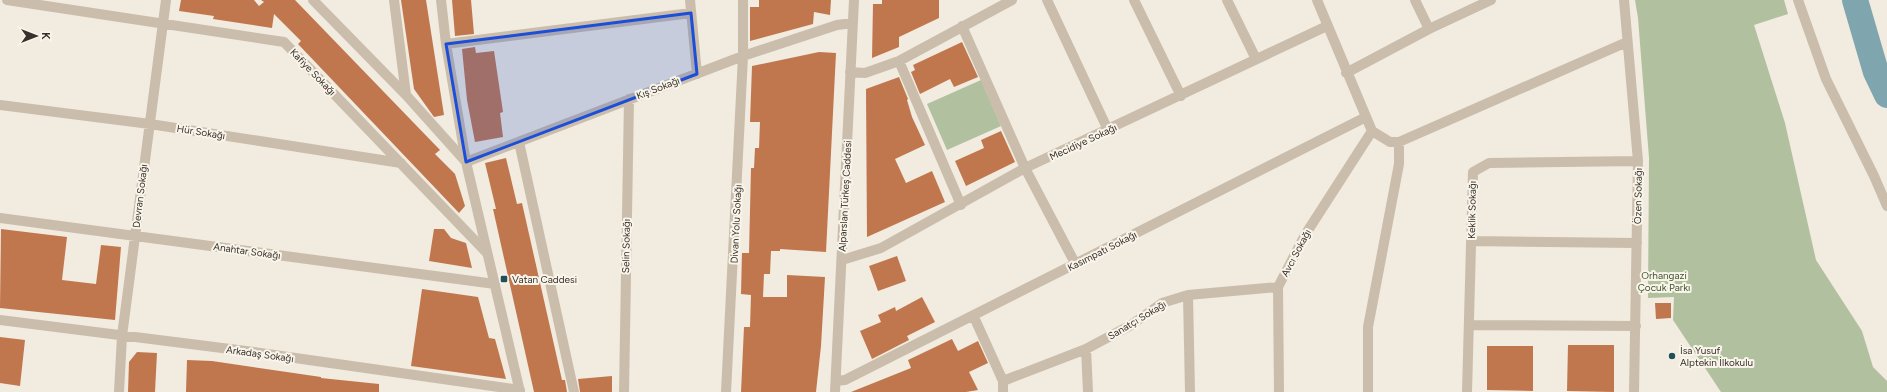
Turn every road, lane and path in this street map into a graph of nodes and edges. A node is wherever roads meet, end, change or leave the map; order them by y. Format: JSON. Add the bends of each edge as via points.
{"nodes":[{"id":1,"x":7,"y":0,"type":"edge"},
{"id":2,"x":166,"y":0,"type":"edge"},
{"id":3,"x":313,"y":0,"type":"edge"},
{"id":4,"x":394,"y":0,"type":"edge"},
{"id":5,"x":441,"y":0,"type":"edge"},
{"id":6,"x":690,"y":0,"type":"edge"},
{"id":7,"x":743,"y":0,"type":"edge"},
{"id":8,"x":854,"y":0,"type":"edge"},
{"id":9,"x":1012,"y":0,"type":"edge"},
{"id":10,"x":1047,"y":0,"type":"edge"},
{"id":11,"x":1134,"y":0,"type":"edge"},
{"id":12,"x":1227,"y":0,"type":"edge"},
{"id":13,"x":1317,"y":0,"type":"edge"},
{"id":14,"x":1415,"y":0,"type":"edge"},
{"id":15,"x":1491,"y":0,"type":"edge"},
{"id":16,"x":1624,"y":0,"type":"edge"},
{"id":17,"x":1798,"y":0,"type":"edge"},
{"id":18,"x":692,"y":13,"type":"junction"},
{"id":19,"x":853,"y":23,"type":"junction"},
{"id":20,"x":163,"y":24,"type":"junction"},
{"id":21,"x":962,"y":26,"type":"junction"},
{"id":22,"x":1326,"y":26,"type":"junction"},
{"id":23,"x":1429,"y":28,"type":"junction"},
{"id":24,"x":1627,"y":42,"type":"junction"},
{"id":25,"x":446,"y":44,"type":"junction"},
{"id":26,"x":743,"y":56,"type":"junction"},
{"id":27,"x":1256,"y":59,"type":"junction"},
{"id":28,"x":899,"y":61,"type":"junction"},
{"id":29,"x":850,"y":72,"type":"junction"},
{"id":30,"x":1346,"y":73,"type":"junction"},
{"id":31,"x":696,"y":74,"type":"junction"},
{"id":32,"x":406,"y":95,"type":"junction"},
{"id":33,"x":1180,"y":96,"type":"junction"},
{"id":34,"x":629,"y":99,"type":"junction"},
{"id":35,"x":0,"y":105,"type":"edge"},
{"id":36,"x":1366,"y":117,"type":"junction"},
{"id":37,"x":150,"y":124,"type":"junction"},
{"id":38,"x":1108,"y":130,"type":"junction"},
{"id":39,"x":1372,"y":131,"type":"junction"},
{"id":40,"x":519,"y":142,"type":"junction"},
{"id":41,"x":1399,"y":142,"type":"junction"},
{"id":42,"x":1638,"y":161,"type":"junction"},
{"id":43,"x":466,"y":162,"type":"junction"},
{"id":44,"x":401,"y":163,"type":"junction"},
{"id":45,"x":1025,"y":168,"type":"junction"},
{"id":46,"x":961,"y":205,"type":"junction"},
{"id":47,"x":1887,"y":206,"type":"edge"},
{"id":48,"x":0,"y":218,"type":"edge"},
{"id":49,"x":135,"y":236,"type":"junction"},
{"id":50,"x":1471,"y":241,"type":"junction"},
{"id":51,"x":1637,"y":243,"type":"junction"},
{"id":52,"x":486,"y":252,"type":"junction"},
{"id":53,"x":842,"y":260,"type":"junction"},
{"id":54,"x":1076,"y":265,"type":"junction"},
{"id":55,"x":495,"y":284,"type":"junction"},
{"id":56,"x":1278,"y":287,"type":"junction"},
{"id":57,"x":1188,"y":295,"type":"junction"},
{"id":58,"x":974,"y":317,"type":"junction"},
{"id":59,"x":0,"y":320,"type":"edge"},
{"id":60,"x":1469,"y":325,"type":"junction"},
{"id":61,"x":1636,"y":326,"type":"junction"},
{"id":62,"x":122,"y":336,"type":"junction"},
{"id":63,"x":1086,"y":349,"type":"junction"},
{"id":64,"x":836,"y":381,"type":"junction"},
{"id":65,"x":1003,"y":381,"type":"junction"},
{"id":66,"x":520,"y":391,"type":"edge"},
{"id":67,"x":119,"y":392,"type":"edge"},
{"id":68,"x":574,"y":392,"type":"edge"},
{"id":69,"x":624,"y":392,"type":"edge"},
{"id":70,"x":726,"y":392,"type":"edge"},
{"id":71,"x":835,"y":392,"type":"edge"},
{"id":72,"x":1003,"y":392,"type":"edge"},
{"id":73,"x":1088,"y":392,"type":"edge"},
{"id":74,"x":1190,"y":392,"type":"edge"},
{"id":75,"x":1279,"y":392,"type":"edge"},
{"id":76,"x":1368,"y":392,"type":"edge"},
{"id":77,"x":1467,"y":392,"type":"edge"},
{"id":78,"x":1634,"y":392,"type":"edge"}],
"edges":[{"from":1,"to":20,"type":"street","name":"Kafiye Sokağı"},
{"from":2,"to":20,"type":"street","name":"Devran Sokağı"},
{"from":3,"to":32,"type":"street"},
{"from":4,"to":32,"type":"street"},
{"from":5,"to":25,"type":"street"},
{"from":6,"to":18,"type":"street"},
{"from":7,"to":26,"type":"street","name":"Divan Yolu Sokağı"},
{"from":8,"to":19,"type":"street","name":"Alparslan Türkeş Caddesi"},
{"from":9,"to":21,"type":"street"},
{"from":10,"to":38,"type":"street"},
{"from":11,"to":33,"type":"street"},
{"from":12,"to":27,"type":"street"},
{"from":13,"to":22,"type":"street"},
{"from":14,"to":23,"type":"street"},
{"from":15,"to":23,"type":"street"},
{"from":16,"to":24,"type":"street","name":"Özen Sokağı"},
{"from":17,"to":47,"type":"street","via":[[1826,79]]},
{"from":18,"to":25,"type":"street"},
{"from":18,"to":31,"type":"street"},
{"from":19,"to":26,"type":"street","name":"Kış Sokağı","via":[[837,25]]},
{"from":19,"to":29,"type":"street","name":"Alparslan Türkeş Caddesi"},
{"from":20,"to":37,"type":"street","name":"Devran Sokağı"},
{"from":20,"to":44,"type":"street","name":"Kafiye Sokağı","via":[[284,42]]},
{"from":21,"to":28,"type":"street"},
{"from":21,"to":45,"type":"street"},
{"from":22,"to":27,"type":"street","name":"Mecidiye Sokağı"},
{"from":22,"to":30,"type":"street"},
{"from":23,"to":30,"type":"street"},
{"from":24,"to":41,"type":"street"},
{"from":24,"to":42,"type":"street","name":"Özen Sokağı"},
{"from":25,"to":43,"type":"street"},
{"from":26,"to":31,"type":"street","name":"Kış Sokağı"},
{"from":26,"to":70,"type":"street","name":"Divan Yolu Sokağı"},
{"from":27,"to":33,"type":"street","name":"Mecidiye Sokağı"},
{"from":28,"to":29,"type":"street","via":[[865,73]]},
{"from":28,"to":46,"type":"street"},
{"from":29,"to":53,"type":"street","name":"Alparslan Türkeş Caddesi"},
{"from":30,"to":36,"type":"street"},
{"from":31,"to":34,"type":"street","name":"Kış Sokağı"},
{"from":32,"to":43,"type":"street"},
{"from":33,"to":38,"type":"street","name":"Mecidiye Sokağı"},
{"from":34,"to":40,"type":"street","name":"Kış Sokağı"},
{"from":34,"to":69,"type":"street","name":"Selin Sokağı"},
{"from":35,"to":37,"type":"street","name":"Hür Sokağı"},
{"from":36,"to":39,"type":"street"},
{"from":36,"to":54,"type":"street","name":"Kasımpatı Sokağı"},
{"from":37,"to":44,"type":"street","name":"Hür Sokağı"},
{"from":37,"to":49,"type":"street","name":"Devran Sokağı"},
{"from":38,"to":45,"type":"street","name":"Mecidiye Sokağı"},
{"from":39,"to":41,"type":"street","via":[[1390,142]]},
{"from":39,"to":56,"type":"street","name":"Avcı Sokağı","via":[[1305,235]]},
{"from":40,"to":43,"type":"street","name":"Kış Sokağı"},
{"from":40,"to":68,"type":"street"},
{"from":41,"to":76,"type":"street","via":[[1399,164],[1368,327]]},
{"from":42,"to":50,"type":"street","name":"Keklik Sokağı","via":[[1489,163],[1472,172]]},
{"from":42,"to":51,"type":"street","name":"Özen Sokağı"},
{"from":43,"to":52,"type":"street"},
{"from":44,"to":52,"type":"street","name":"Kafiye Sokağı"},
{"from":45,"to":46,"type":"street","name":"Mecidiye Sokağı"},
{"from":45,"to":54,"type":"street"},
{"from":46,"to":53,"type":"street","name":"Mecidiye Sokağı","via":[[881,248]]},
{"from":48,"to":49,"type":"street","name":"Anahtar Sokağı"},
{"from":49,"to":55,"type":"street","name":"Anahtar Sokağı"},
{"from":49,"to":62,"type":"street","name":"Devran Sokağı"},
{"from":50,"to":51,"type":"street"},
{"from":50,"to":60,"type":"street","name":"Keklik Sokağı"},
{"from":51,"to":61,"type":"street","name":"Özen Sokağı"},
{"from":52,"to":55,"type":"street"},
{"from":53,"to":64,"type":"street","name":"Alparslan Türkeş Caddesi"},
{"from":54,"to":58,"type":"street","name":"Kasımpatı Sokağı"},
{"from":55,"to":66,"type":"street"},
{"from":56,"to":57,"type":"street","name":"Sanatçı Sokağı"},
{"from":56,"to":75,"type":"street","name":"Avcı Sokağı"},
{"from":57,"to":63,"type":"street","name":"Sanatçı Sokağı","via":[[1162,303],[1131,325]]},
{"from":57,"to":74,"type":"street"},
{"from":58,"to":64,"type":"street","name":"Kasımpatı Sokağı","via":[[845,380]]},
{"from":58,"to":65,"type":"street"},
{"from":59,"to":62,"type":"street","name":"Arkadaş Sokağı"},
{"from":60,"to":61,"type":"street"},
{"from":60,"to":77,"type":"street","name":"Keklik Sokağı"},
{"from":61,"to":78,"type":"street","name":"Özen Sokağı"},
{"from":62,"to":66,"type":"street","name":"Arkadaş Sokağı"},
{"from":62,"to":67,"type":"street","name":"Devran Sokağı"},
{"from":63,"to":65,"type":"street","name":"Sanatçı Sokağı"},
{"from":63,"to":73,"type":"street"},
{"from":64,"to":71,"type":"street","name":"Alparslan Türkeş Caddesi"},
{"from":65,"to":72,"type":"street"}]}
